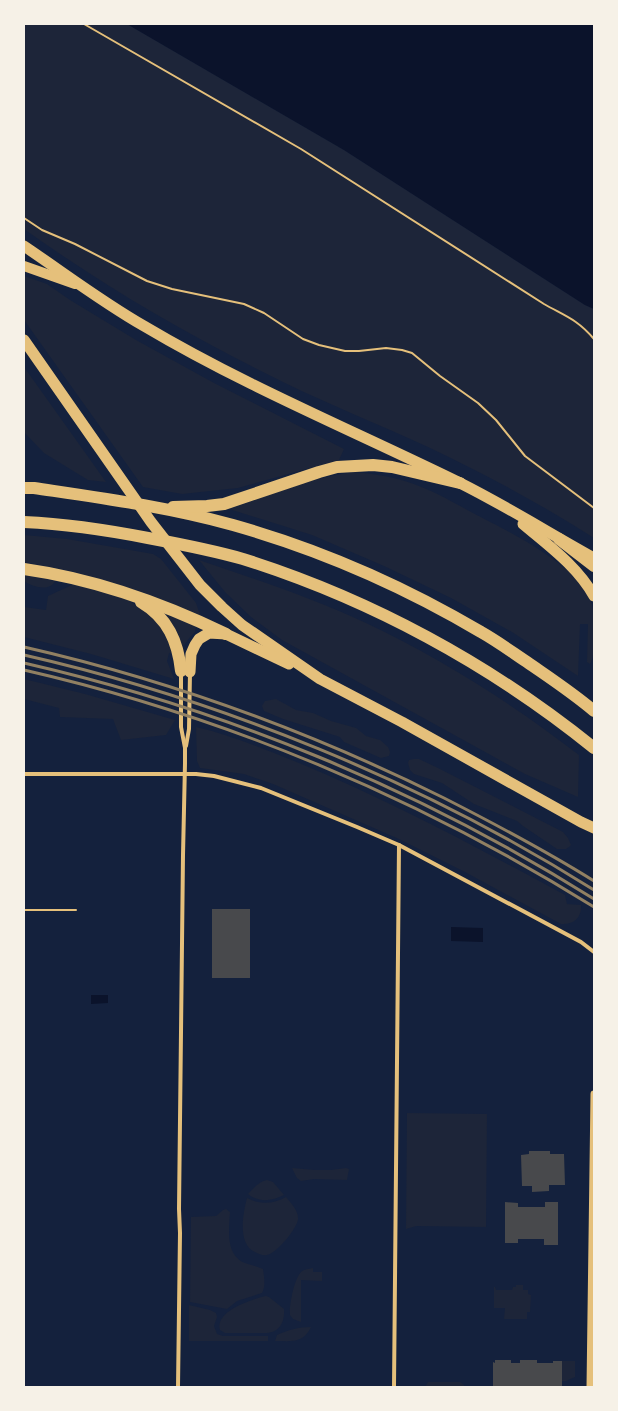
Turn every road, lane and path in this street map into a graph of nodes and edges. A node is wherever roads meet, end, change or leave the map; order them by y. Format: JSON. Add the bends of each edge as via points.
{"nodes":[{"id":1,"x":84,"y":24,"type":"edge"},
{"id":2,"x":24,"y":218,"type":"edge"},
{"id":3,"x":24,"y":246,"type":"edge"},
{"id":4,"x":24,"y":266,"type":"edge"},
{"id":5,"x":84,"y":288,"type":"junction"},
{"id":6,"x":594,"y":338,"type":"edge"},
{"id":7,"x":24,"y":340,"type":"edge"},
{"id":8,"x":460,"y":483,"type":"junction"},
{"id":9,"x":24,"y":488,"type":"edge"},
{"id":10,"x":503,"y":506,"type":"junction"},
{"id":11,"x":155,"y":507,"type":"junction"},
{"id":12,"x":594,"y":508,"type":"edge"},
{"id":13,"x":24,"y":522,"type":"edge"},
{"id":14,"x":559,"y":539,"type":"junction"},
{"id":15,"x":594,"y":558,"type":"edge"},
{"id":16,"x":594,"y":566,"type":"edge"},
{"id":17,"x":24,"y":569,"type":"edge"},
{"id":18,"x":126,"y":593,"type":"junction"},
{"id":19,"x":594,"y":596,"type":"edge"},
{"id":20,"x":226,"y":634,"type":"junction"},
{"id":21,"x":185,"y":672,"type":"junction"},
{"id":22,"x":320,"y":678,"type":"junction"},
{"id":23,"x":594,"y":711,"type":"edge"},
{"id":24,"x":185,"y":748,"type":"junction"},
{"id":25,"x":594,"y":748,"type":"edge"},
{"id":26,"x":24,"y":774,"type":"edge"},
{"id":27,"x":185,"y":774,"type":"junction"},
{"id":28,"x":594,"y":828,"type":"edge"},
{"id":29,"x":399,"y":845,"type":"junction"},
{"id":30,"x":24,"y":910,"type":"edge"},
{"id":31,"x":76,"y":910,"type":"dead end"},
{"id":32,"x":594,"y":952,"type":"edge"},
{"id":33,"x":594,"y":1094,"type":"edge"},
{"id":34,"x":178,"y":1387,"type":"edge"},
{"id":35,"x":394,"y":1387,"type":"edge"},
{"id":36,"x":590,"y":1387,"type":"edge"}],
"edges":[{"from":1,"to":6,"type":"path","via":[[301,149],[551,308],[575,320]]},
{"from":2,"to":12,"type":"path","via":[[42,230],[162,287],[251,306],[294,334],[315,344],[345,351],[386,348],[412,353],[478,403],[496,420],[525,456]]},
{"from":3,"to":5,"type":"highway"},
{"from":4,"to":5,"type":"main road"},
{"from":5,"to":8,"type":"highway","via":[[143,326],[274,396]]},
{"from":7,"to":22,"type":"highway","via":[[151,522],[200,585],[242,625]]},
{"from":8,"to":10,"type":"highway"},
{"from":8,"to":11,"type":"highway","via":[[392,466],[356,465],[319,472],[224,504]]},
{"from":9,"to":11,"type":"highway"},
{"from":10,"to":14,"type":"highway"},
{"from":10,"to":19,"type":"highway","via":[[575,568]]},
{"from":11,"to":23,"type":"highway","via":[[233,525],[288,542],[388,584],[482,632]]},
{"from":13,"to":25,"type":"highway","via":[[118,532],[190,546],[242,559],[331,591],[380,612],[472,662],[565,724]]},
{"from":14,"to":15,"type":"highway"},
{"from":14,"to":16,"type":"highway"},
{"from":17,"to":18,"type":"highway","via":[[87,581]]},
{"from":18,"to":20,"type":"highway","via":[[163,606]]},
{"from":18,"to":21,"type":"highway","via":[[156,613],[166,626],[174,639]]},
{"from":20,"to":21,"type":"highway","via":[[209,634],[199,640]]},
{"from":20,"to":22,"type":"highway"},
{"from":21,"to":24,"type":"street","via":[[181,727]]},
{"from":21,"to":24,"type":"street","via":[[189,729]]},
{"from":22,"to":28,"type":"highway"},
{"from":24,"to":27,"type":"street"},
{"from":26,"to":27,"type":"street"},
{"from":27,"to":29,"type":"street","via":[[214,776],[261,788]]},
{"from":27,"to":34,"type":"street"},
{"from":29,"to":32,"type":"street","via":[[581,942]]},
{"from":29,"to":35,"type":"street"},
{"from":30,"to":31,"type":"path"},
{"from":33,"to":36,"type":"street"}]}
